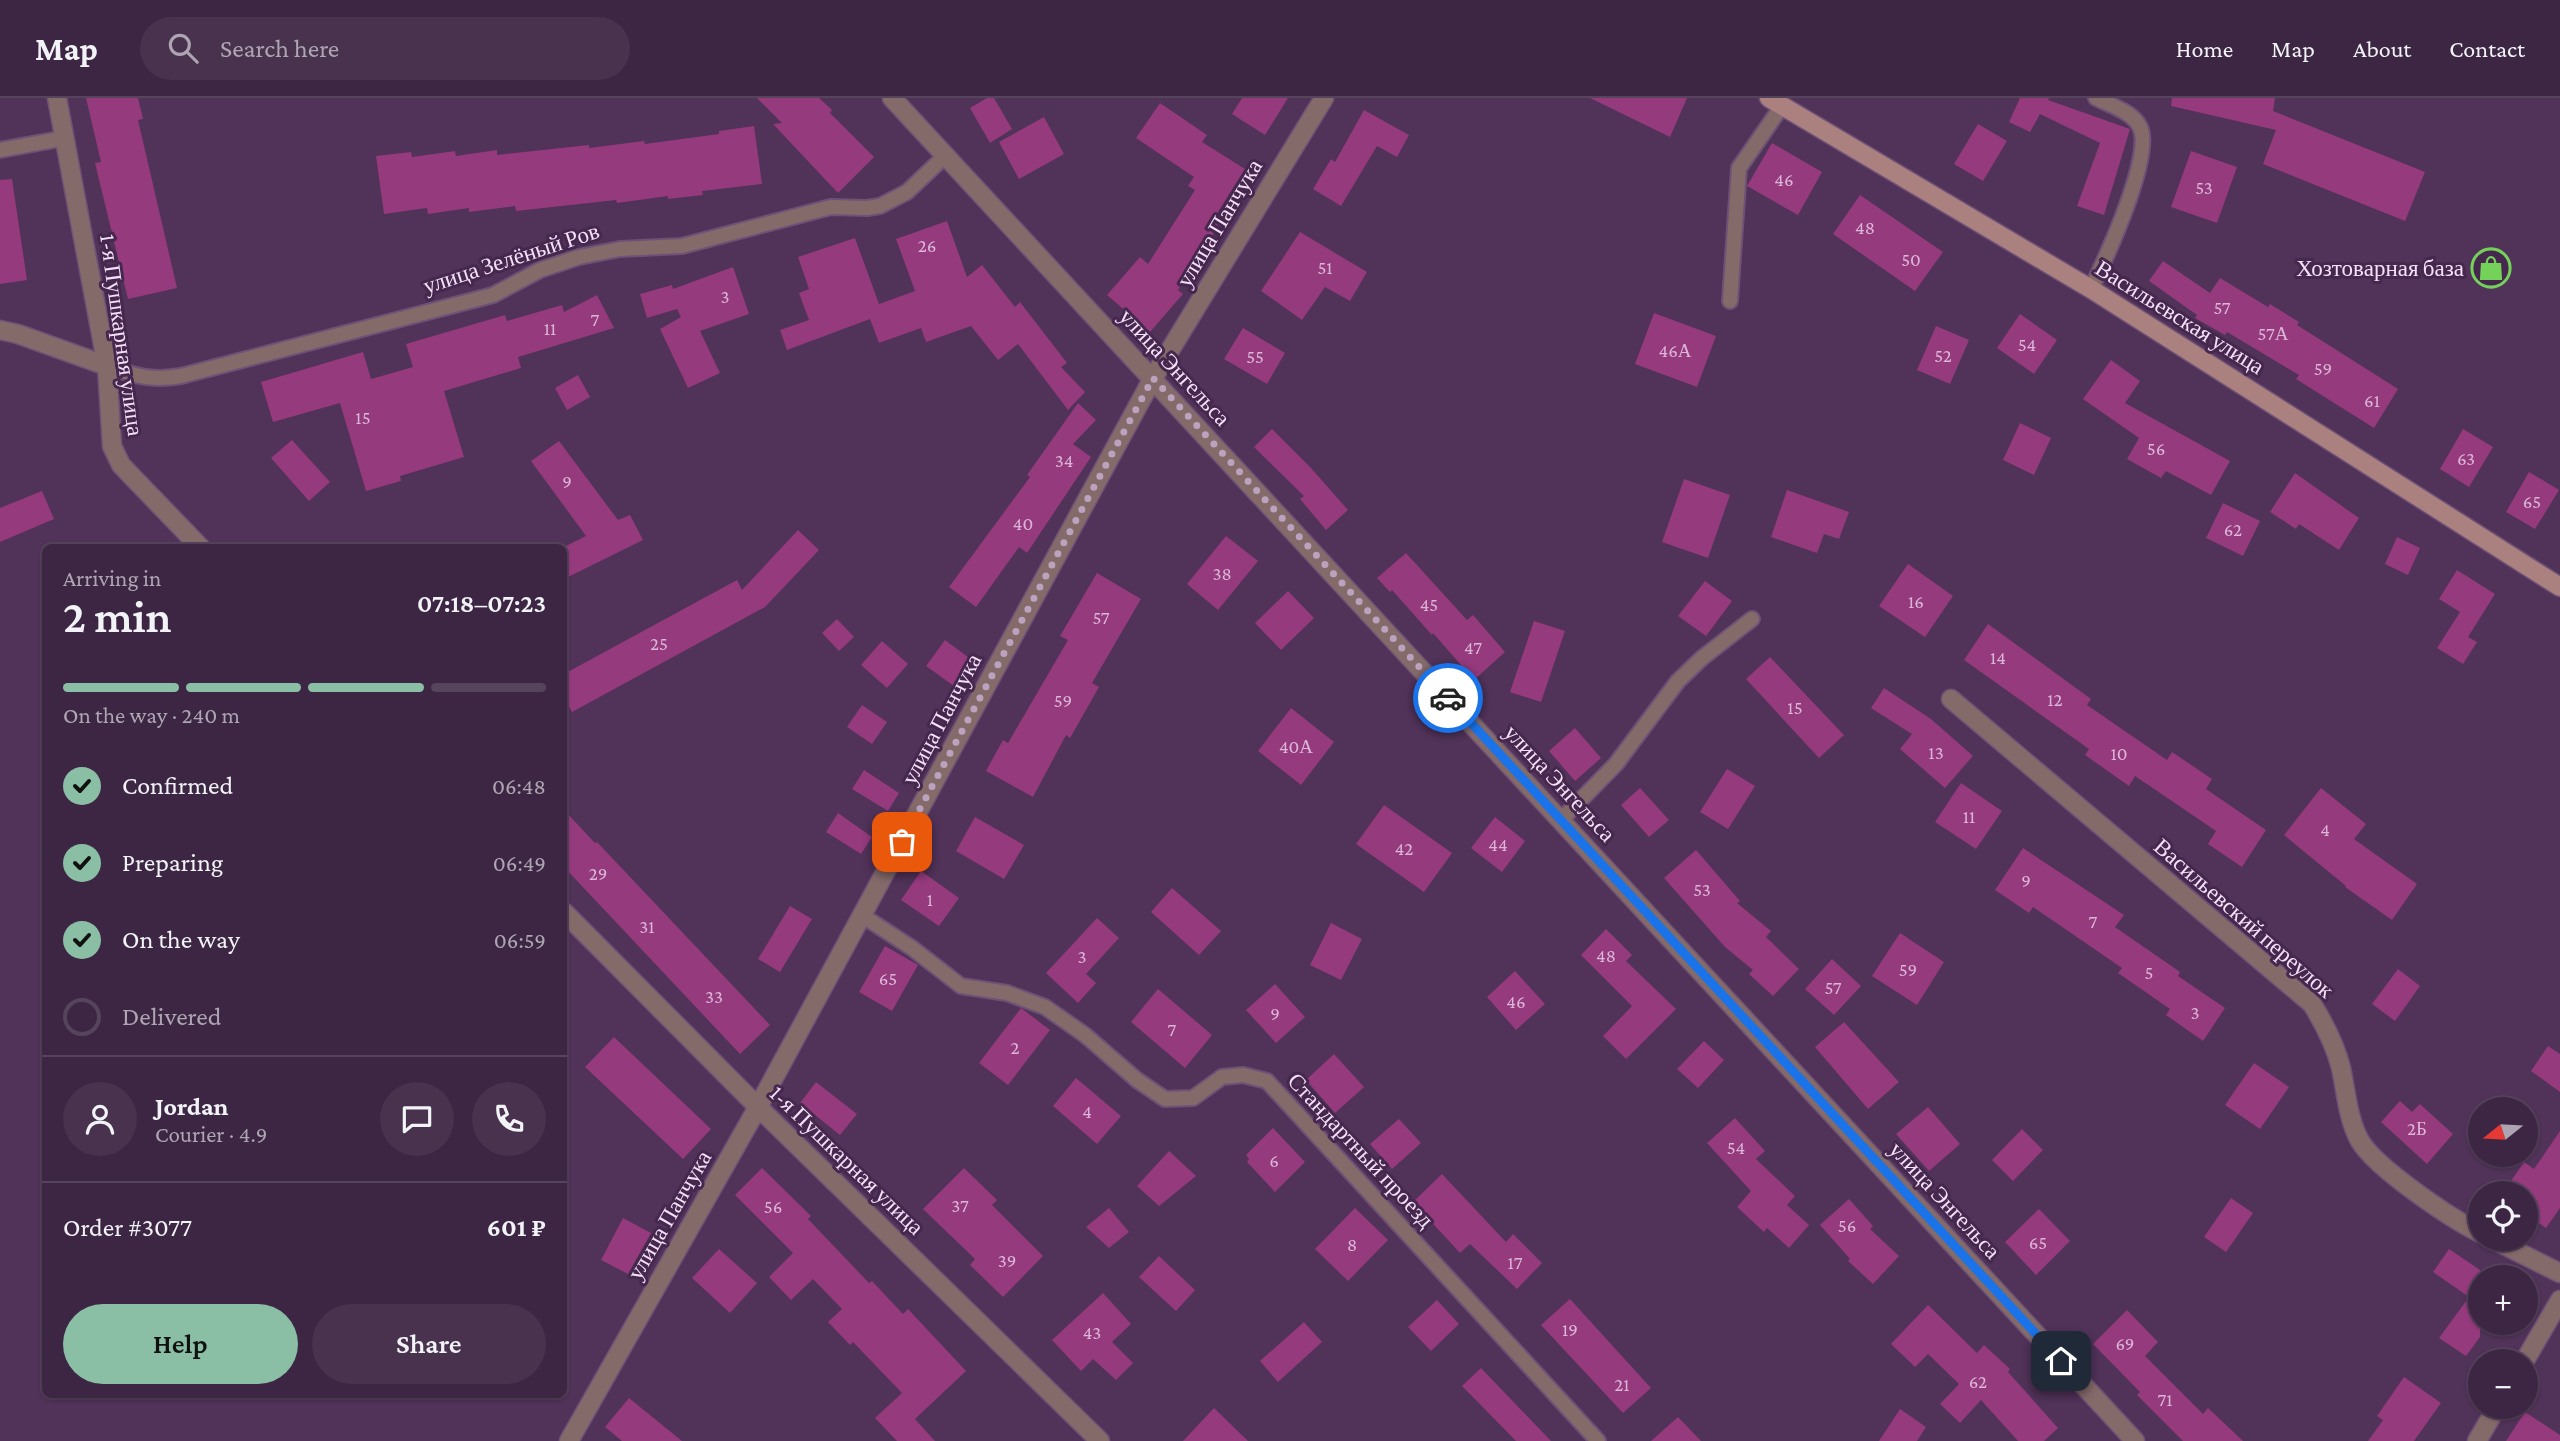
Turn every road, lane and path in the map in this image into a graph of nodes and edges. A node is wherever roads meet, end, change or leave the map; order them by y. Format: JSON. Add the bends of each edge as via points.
{"nodes":[{"id":1,"x":57,"y":98,"type":"edge"},
{"id":2,"x":892,"y":98,"type":"edge"},
{"id":3,"x":1324,"y":98,"type":"edge"},
{"id":4,"x":2096,"y":98,"type":"edge"},
{"id":5,"x":1775,"y":102,"type":"edge"},
{"id":6,"x":65,"y":138,"type":"junction"},
{"id":7,"x":0,"y":150,"type":"edge"},
{"id":8,"x":945,"y":156,"type":"junction"},
{"id":9,"x":2091,"y":289,"type":"junction"},
{"id":10,"x":1730,"y":300,"type":"dead end"},
{"id":11,"x":0,"y":330,"type":"edge"},
{"id":12,"x":107,"y":366,"type":"junction"},
{"id":13,"x":1153,"y":378,"type":"junction"},
{"id":14,"x":197,"y":544,"type":"edge"},
{"id":15,"x":2560,"y":587,"type":"edge"},
{"id":16,"x":1752,"y":619,"type":"dead end"},
{"id":17,"x":1951,"y":699,"type":"dead end"},
{"id":18,"x":1561,"y":820,"type":"junction"},
{"id":19,"x":567,"y":915,"type":"edge"},
{"id":20,"x":863,"y":916,"type":"junction"},
{"id":21,"x":758,"y":1107,"type":"junction"},
{"id":22,"x":2468,"y":1227,"type":"edge"},
{"id":23,"x":2516,"y":1251,"type":"edge"},
{"id":24,"x":2560,"y":1273,"type":"edge"},
{"id":25,"x":2560,"y":1300,"type":"edge"},
{"id":26,"x":2532,"y":1349,"type":"edge"},
{"id":27,"x":2490,"y":1419,"type":"edge"},
{"id":28,"x":569,"y":1441,"type":"edge"},
{"id":29,"x":1100,"y":1441,"type":"edge"},
{"id":30,"x":1598,"y":1441,"type":"edge"},
{"id":31,"x":2135,"y":1441,"type":"edge"},
{"id":32,"x":2477,"y":1441,"type":"edge"}],
"edges":[{"from":1,"to":6,"type":"street","name":"1-я Пушкарная улица"},
{"from":2,"to":8,"type":"street","name":"улица Энгельса"},
{"from":3,"to":13,"type":"street","name":"улица Панчука"},
{"from":4,"to":9,"type":"lane","via":[[2127,113],[2141,127],[2143,148],[2119,229]]},
{"from":5,"to":9,"type":"main road","name":"Васильевская улица"},
{"from":5,"to":10,"type":"lane","via":[[1739,168]]},
{"from":6,"to":7,"type":"lane"},
{"from":6,"to":12,"type":"street","name":"1-я Пушкарная улица"},
{"from":8,"to":12,"type":"lane","name":"улица Зелёный Ров","via":[[907,192],[880,206],[831,207],[682,246],[620,249],[579,257],[540,270],[493,295],[181,376],[139,377]]},
{"from":8,"to":13,"type":"street","name":"улица Энгельса"},
{"from":9,"to":15,"type":"main road","name":"Васильевская улица"},
{"from":11,"to":12,"type":"street","name":"улица Зелёный Ров"},
{"from":12,"to":14,"type":"street","name":"1-я Пушкарная улица","via":[[112,446],[121,465]]},
{"from":13,"to":18,"type":"street","name":"улица Энгельса"},
{"from":13,"to":20,"type":"street","name":"улица Панчука"},
{"from":16,"to":18,"type":"lane","via":[[1678,681],[1616,764]]},
{"from":17,"to":22,"type":"street","name":"Васильевский переулок","via":[[2312,1004],[2330,1032],[2360,1140],[2376,1161]]},
{"from":18,"to":31,"type":"street","name":"улица Энгельса"},
{"from":19,"to":21,"type":"street","name":"1-я Пушкарная улица"},
{"from":20,"to":21,"type":"street","name":"улица Панчука"},
{"from":20,"to":30,"type":"lane","name":"Стандартный проезд","via":[[961,986],[1007,993],[1045,1007],[1165,1099],[1193,1098],[1222,1077],[1243,1074],[1267,1081]]},
{"from":21,"to":28,"type":"street","name":"улица Панчука"},
{"from":21,"to":29,"type":"street","name":"1-я Пушкарная улица"},
{"from":23,"to":24,"type":"street"},
{"from":25,"to":26,"type":"street"},
{"from":27,"to":32,"type":"street"}]}
